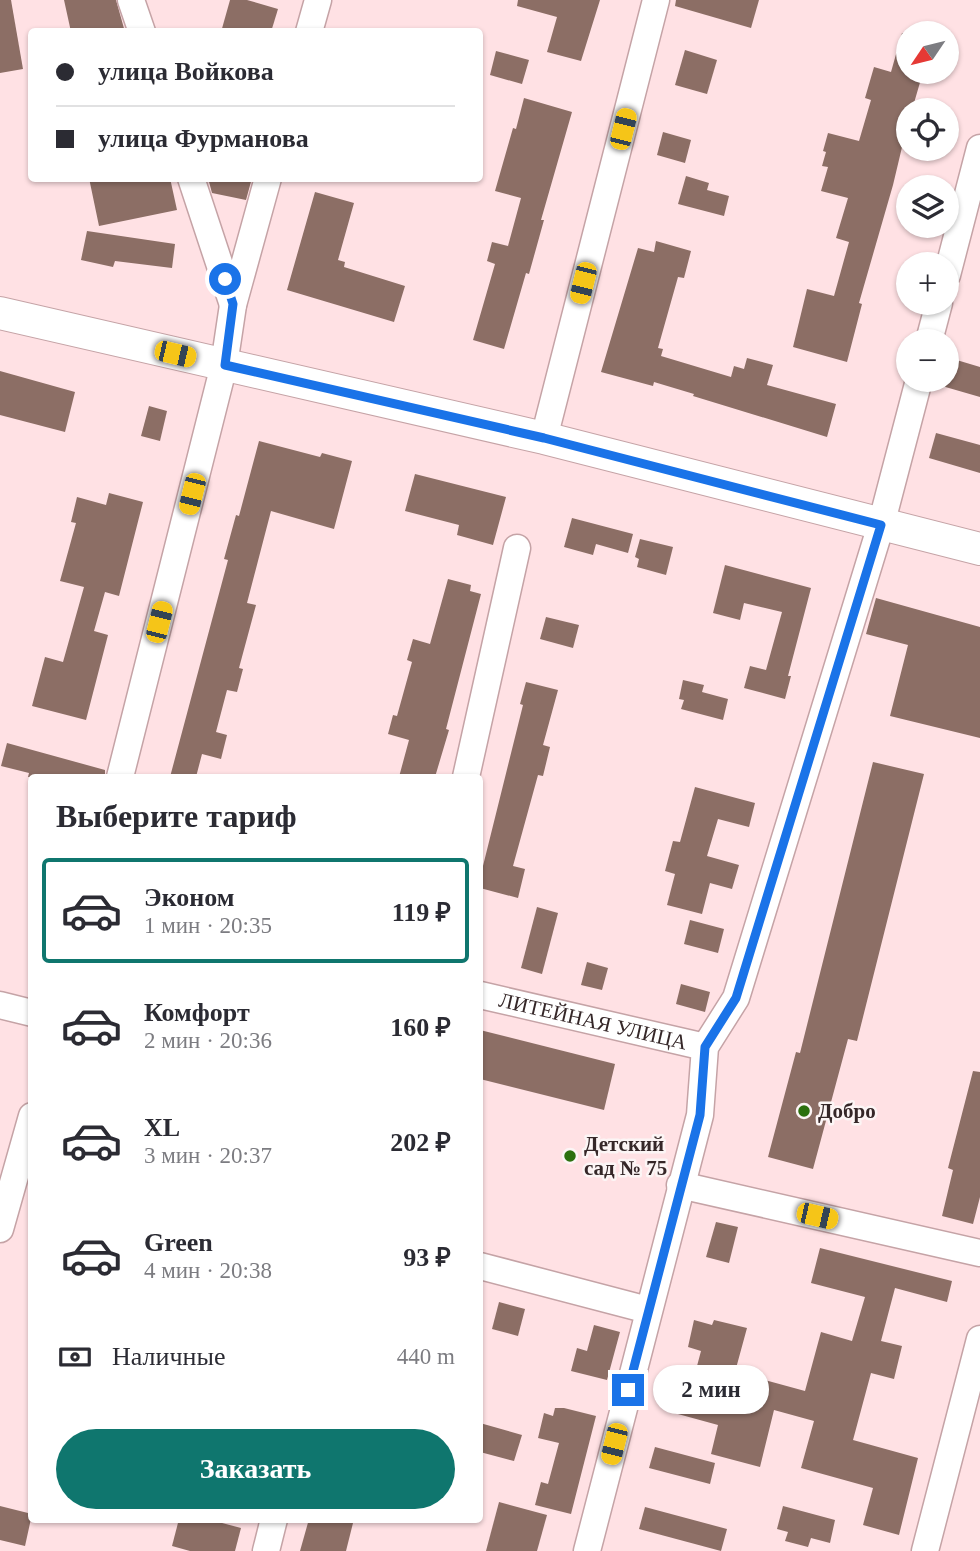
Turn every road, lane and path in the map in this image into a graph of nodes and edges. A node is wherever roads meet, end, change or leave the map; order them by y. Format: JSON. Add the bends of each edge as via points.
{"nodes":[{"id":1,"x":131,"y":0,"type":"edge"},
{"id":2,"x":318,"y":0,"type":"edge"},
{"id":3,"x":656,"y":0,"type":"edge"},
{"id":4,"x":141,"y":28,"type":"edge"},
{"id":5,"x":310,"y":28,"type":"edge"},
{"id":6,"x":980,"y":148,"type":"edge"},
{"id":7,"x":192,"y":182,"type":"edge"},
{"id":8,"x":267,"y":182,"type":"edge"},
{"id":9,"x":953,"y":252,"type":"edge"},
{"id":10,"x":233,"y":304,"type":"junction"},
{"id":11,"x":0,"y":313,"type":"edge"},
{"id":12,"x":225,"y":365,"type":"junction"},
{"id":13,"x":916,"y":392,"type":"edge"},
{"id":14,"x":544,"y":438,"type":"junction"},
{"id":15,"x":881,"y":525,"type":"junction"},
{"id":16,"x":517,"y":548,"type":"dead end"},
{"id":17,"x":980,"y":549,"type":"edge"},
{"id":18,"x":121,"y":774,"type":"edge"},
{"id":19,"x":467,"y":774,"type":"edge"},
{"id":20,"x":483,"y":996,"type":"edge"},
{"id":21,"x":0,"y":1005,"type":"edge"},
{"id":22,"x":28,"y":1012,"type":"edge"},
{"id":23,"x":705,"y":1047,"type":"junction"},
{"id":24,"x":28,"y":1130,"type":"edge"},
{"id":25,"x":681,"y":1185,"type":"junction"},
{"id":26,"x":0,"y":1229,"type":"edge"},
{"id":27,"x":980,"y":1252,"type":"edge"},
{"id":28,"x":483,"y":1267,"type":"edge"},
{"id":29,"x":648,"y":1310,"type":"junction"},
{"id":30,"x":980,"y":1339,"type":"edge"},
{"id":31,"x":273,"y":1523,"type":"edge"},
{"id":32,"x":266,"y":1551,"type":"edge"},
{"id":33,"x":587,"y":1551,"type":"edge"},
{"id":34,"x":925,"y":1551,"type":"edge"}],
"edges":[{"from":1,"to":4,"type":"street"},
{"from":2,"to":5,"type":"street"},
{"from":3,"to":14,"type":"street"},
{"from":6,"to":9,"type":"street"},
{"from":7,"to":10,"type":"street"},
{"from":8,"to":10,"type":"street"},
{"from":10,"to":12,"type":"street"},
{"from":11,"to":12,"type":"street"},
{"from":12,"to":14,"type":"street"},
{"from":12,"to":18,"type":"street"},
{"from":13,"to":15,"type":"street"},
{"from":14,"to":15,"type":"street"},
{"from":15,"to":17,"type":"street"},
{"from":15,"to":23,"type":"street","via":[[736,998]]},
{"from":16,"to":19,"type":"street"},
{"from":20,"to":23,"type":"street","name":"ЛИТЕЙНАЯ УЛИЦА"},
{"from":21,"to":22,"type":"street"},
{"from":23,"to":25,"type":"street","via":[[700,1115]]},
{"from":24,"to":26,"type":"street"},
{"from":25,"to":27,"type":"street"},
{"from":25,"to":29,"type":"street"},
{"from":28,"to":29,"type":"street"},
{"from":29,"to":33,"type":"street"},
{"from":30,"to":34,"type":"street"},
{"from":31,"to":32,"type":"street"}]}
